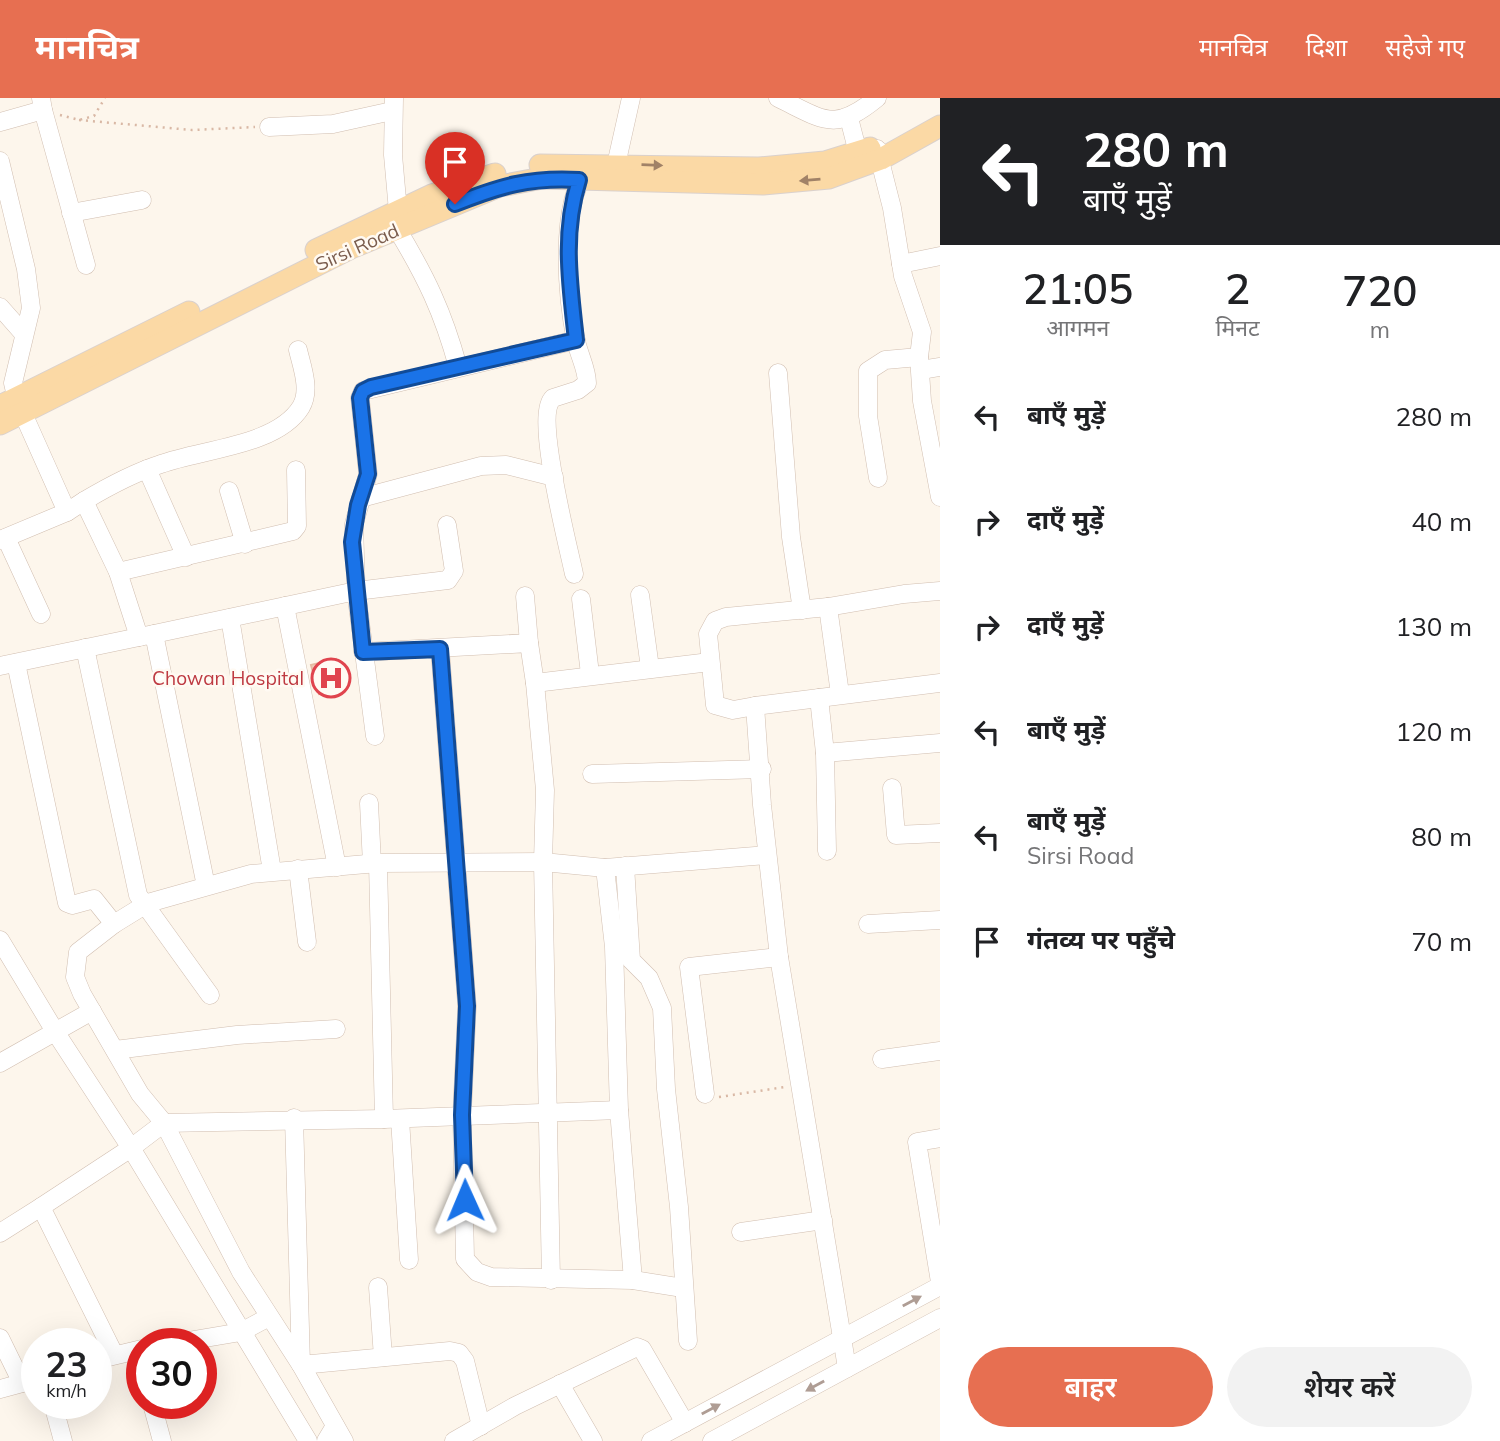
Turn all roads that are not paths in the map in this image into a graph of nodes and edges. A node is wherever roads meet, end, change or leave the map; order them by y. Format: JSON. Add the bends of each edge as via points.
{"nodes":[{"id":1,"x":632,"y":98,"type":"edge"},
{"id":2,"x":778,"y":98,"type":"edge"},
{"id":3,"x":877,"y":98,"type":"edge"},
{"id":4,"x":42,"y":104,"type":"edge"},
{"id":5,"x":393,"y":105,"type":"edge"},
{"id":6,"x":940,"y":111,"type":"edge"},
{"id":7,"x":849,"y":118,"type":"junction"},
{"id":8,"x":0,"y":122,"type":"edge"},
{"id":9,"x":940,"y":126,"type":"edge"},
{"id":10,"x":269,"y":127,"type":"road end"},
{"id":11,"x":872,"y":153,"type":"junction"},
{"id":12,"x":0,"y":161,"type":"edge"},
{"id":13,"x":616,"y":164,"type":"junction"},
{"id":14,"x":585,"y":172,"type":"junction"},
{"id":15,"x":142,"y":200,"type":"dead end"},
{"id":16,"x":71,"y":213,"type":"junction"},
{"id":17,"x":398,"y":220,"type":"junction"},
{"id":18,"x":940,"y":256,"type":"edge"},
{"id":19,"x":901,"y":264,"type":"junction"},
{"id":20,"x":86,"y":265,"type":"dead end"},
{"id":21,"x":0,"y":307,"type":"edge"},
{"id":22,"x":23,"y":334,"type":"junction"},
{"id":23,"x":576,"y":340,"type":"junction"},
{"id":24,"x":298,"y":350,"type":"dead end"},
{"id":25,"x":920,"y":363,"type":"junction"},
{"id":26,"x":458,"y":367,"type":"junction"},
{"id":27,"x":940,"y":367,"type":"edge"},
{"id":28,"x":778,"y":373,"type":"dead end"},
{"id":29,"x":13,"y":405,"type":"edge"},
{"id":30,"x":0,"y":424,"type":"edge"},
{"id":31,"x":934,"y":430,"type":"edge"},
{"id":32,"x":148,"y":469,"type":"junction"},
{"id":33,"x":296,"y":471,"type":"dead end"},
{"id":34,"x":554,"y":477,"type":"junction"},
{"id":35,"x":878,"y":478,"type":"dead end"},
{"id":36,"x":229,"y":491,"type":"dead end"},
{"id":37,"x":940,"y":497,"type":"edge"},
{"id":38,"x":361,"y":498,"type":"junction"},
{"id":39,"x":84,"y":501,"type":"junction"},
{"id":40,"x":67,"y":512,"type":"junction"},
{"id":41,"x":447,"y":525,"type":"dead end"},
{"id":42,"x":3,"y":539,"type":"edge"},
{"id":43,"x":245,"y":544,"type":"junction"},
{"id":44,"x":186,"y":557,"type":"junction"},
{"id":45,"x":118,"y":572,"type":"junction"},
{"id":46,"x":574,"y":574,"type":"dead end"},
{"id":47,"x":356,"y":591,"type":"junction"},
{"id":48,"x":940,"y":591,"type":"edge"},
{"id":49,"x":640,"y":595,"type":"dead end"},
{"id":50,"x":525,"y":596,"type":"dead end"},
{"id":51,"x":581,"y":599,"type":"dead end"},
{"id":52,"x":285,"y":606,"type":"junction"},
{"id":53,"x":828,"y":607,"type":"junction"},
{"id":54,"x":802,"y":610,"type":"junction"},
{"id":55,"x":41,"y":614,"type":"dead end"},
{"id":56,"x":229,"y":618,"type":"junction"},
{"id":57,"x":147,"y":636,"type":"junction"},
{"id":58,"x":529,"y":643,"type":"junction"},
{"id":59,"x":85,"y":648,"type":"junction"},
{"id":60,"x":440,"y":649,"type":"junction"},
{"id":61,"x":363,"y":652,"type":"junction"},
{"id":62,"x":710,"y":662,"type":"junction"},
{"id":63,"x":8,"y":664,"type":"edge"},
{"id":64,"x":650,"y":668,"type":"junction"},
{"id":65,"x":590,"y":674,"type":"junction"},
{"id":66,"x":535,"y":683,"type":"junction"},
{"id":67,"x":940,"y":683,"type":"edge"},
{"id":68,"x":840,"y":694,"type":"junction"},
{"id":69,"x":819,"y":698,"type":"junction"},
{"id":70,"x":755,"y":706,"type":"junction"},
{"id":71,"x":375,"y":736,"type":"dead end"},
{"id":72,"x":940,"y":743,"type":"edge"},
{"id":73,"x":825,"y":753,"type":"junction"},
{"id":74,"x":762,"y":769,"type":"junction"},
{"id":75,"x":592,"y":774,"type":"dead end"},
{"id":76,"x":892,"y":788,"type":"dead end"},
{"id":77,"x":369,"y":803,"type":"dead end"},
{"id":78,"x":940,"y":833,"type":"edge"},
{"id":79,"x":827,"y":851,"type":"dead end"},
{"id":80,"x":767,"y":855,"type":"junction"},
{"id":81,"x":543,"y":862,"type":"junction"},
{"id":82,"x":457,"y":863,"type":"junction"},
{"id":83,"x":375,"y":864,"type":"junction"},
{"id":84,"x":625,"y":866,"type":"junction"},
{"id":85,"x":337,"y":867,"type":"junction"},
{"id":86,"x":604,"y":868,"type":"junction"},
{"id":87,"x":298,"y":869,"type":"junction"},
{"id":88,"x":272,"y":871,"type":"junction"},
{"id":89,"x":206,"y":886,"type":"junction"},
{"id":90,"x":145,"y":905,"type":"junction"},
{"id":91,"x":940,"y":920,"type":"edge"},
{"id":92,"x":114,"y":924,"type":"junction"},
{"id":93,"x":868,"y":924,"type":"dead end"},
{"id":94,"x":0,"y":940,"type":"edge"},
{"id":95,"x":307,"y":943,"type":"dead end"},
{"id":96,"x":779,"y":957,"type":"junction"},
{"id":97,"x":210,"y":995,"type":"dead end"},
{"id":98,"x":92,"y":1011,"type":"junction"},
{"id":99,"x":336,"y":1030,"type":"dead end"},
{"id":100,"x":56,"y":1033,"type":"junction"},
{"id":101,"x":115,"y":1050,"type":"junction"},
{"id":102,"x":940,"y":1051,"type":"edge"},
{"id":103,"x":882,"y":1059,"type":"dead end"},
{"id":104,"x":0,"y":1063,"type":"edge"},
{"id":105,"x":705,"y":1094,"type":"road end"},
{"id":106,"x":619,"y":1110,"type":"junction"},
{"id":107,"x":546,"y":1114,"type":"junction"},
{"id":108,"x":462,"y":1115,"type":"junction"},
{"id":109,"x":294,"y":1118,"type":"junction"},
{"id":110,"x":392,"y":1119,"type":"junction"},
{"id":111,"x":164,"y":1122,"type":"junction"},
{"id":112,"x":940,"y":1138,"type":"edge"},
{"id":113,"x":131,"y":1148,"type":"junction"},
{"id":114,"x":41,"y":1207,"type":"junction"},
{"id":115,"x":823,"y":1220,"type":"junction"},
{"id":116,"x":741,"y":1232,"type":"dead end"},
{"id":117,"x":0,"y":1233,"type":"edge"},
{"id":118,"x":409,"y":1260,"type":"dead end"},
{"id":119,"x":551,"y":1280,"type":"junction"},
{"id":120,"x":633,"y":1280,"type":"junction"},
{"id":121,"x":940,"y":1284,"type":"edge"},
{"id":122,"x":378,"y":1287,"type":"dead end"},
{"id":123,"x":683,"y":1288,"type":"junction"},
{"id":124,"x":269,"y":1317,"type":"junction"},
{"id":125,"x":940,"y":1318,"type":"edge"},
{"id":126,"x":241,"y":1332,"type":"junction"},
{"id":127,"x":217,"y":1336,"type":"edge"},
{"id":128,"x":0,"y":1338,"type":"edge"},
{"id":129,"x":840,"y":1339,"type":"junction"},
{"id":130,"x":688,"y":1341,"type":"dead end"},
{"id":131,"x":114,"y":1354,"type":"joint"},
{"id":132,"x":126,"y":1354,"type":"edge"},
{"id":133,"x":383,"y":1357,"type":"junction"},
{"id":134,"x":301,"y":1364,"type":"junction"},
{"id":135,"x":847,"y":1368,"type":"junction"},
{"id":136,"x":21,"y":1369,"type":"edge"},
{"id":137,"x":21,"y":1383,"type":"edge"},
{"id":138,"x":560,"y":1384,"type":"junction"},
{"id":139,"x":0,"y":1389,"type":"edge"},
{"id":140,"x":57,"y":1419,"type":"edge"},
{"id":141,"x":156,"y":1419,"type":"edge"},
{"id":142,"x":685,"y":1423,"type":"junction"},
{"id":143,"x":478,"y":1433,"type":"edge"},
{"id":144,"x":335,"y":1436,"type":"edge"},
{"id":145,"x":63,"y":1441,"type":"edge"},
{"id":146,"x":162,"y":1441,"type":"edge"},
{"id":147,"x":308,"y":1441,"type":"edge"},
{"id":148,"x":454,"y":1441,"type":"edge"},
{"id":149,"x":593,"y":1441,"type":"edge"},
{"id":150,"x":651,"y":1441,"type":"edge"},
{"id":151,"x":712,"y":1441,"type":"edge"}],
"edges":[{"from":1,"to":13,"type":"street"},
{"from":2,"to":7,"type":"street","via":[[832,122]]},
{"from":3,"to":7,"type":"street"},
{"from":4,"to":8,"type":"street"},
{"from":4,"to":16,"type":"street"},
{"from":5,"to":10,"type":"street","via":[[322,126]]},
{"from":5,"to":17,"type":"street"},
{"from":6,"to":11,"type":"main road","name":"Sirsi Road"},
{"from":7,"to":11,"type":"street"},
{"from":9,"to":11,"type":"main road","name":"Sirsi Road"},
{"from":13,"to":11,"type":"main road","name":"Sirsi Road","one_way":true,"via":[[759,168]]},
{"from":11,"to":14,"type":"main road","name":"Sirsi Road","one_way":true,"via":[[829,178],[763,184]]},
{"from":11,"to":19,"type":"street"},
{"from":12,"to":22,"type":"street","via":[[26,269],[30,308]]},
{"from":13,"to":14,"type":"main road","name":"Sirsi Road"},
{"from":14,"to":17,"type":"main road","name":"Sirsi Road","via":[[541,165],[503,171],[432,195]]},
{"from":14,"to":23,"type":"street","via":[[570,205],[567,230]]},
{"from":15,"to":16,"type":"street"},
{"from":16,"to":20,"type":"street"},
{"from":17,"to":26,"type":"street","via":[[445,321]]},
{"from":17,"to":29,"type":"main road","name":"Sirsi Road"},
{"from":18,"to":19,"type":"street"},
{"from":19,"to":25,"type":"street","via":[[922,332]]},
{"from":21,"to":22,"type":"street"},
{"from":22,"to":29,"type":"street"},
{"from":23,"to":26,"type":"street"},
{"from":23,"to":34,"type":"street","via":[[587,383],[552,398],[547,405]]},
{"from":24,"to":32,"type":"street","via":[[305,394],[302,406],[280,430]]},
{"from":25,"to":27,"type":"street"},
{"from":25,"to":31,"type":"street"},
{"from":25,"to":35,"type":"street","via":[[885,360],[868,371],[868,416]]},
{"from":26,"to":38,"type":"street","via":[[363,391],[368,474]]},
{"from":28,"to":54,"type":"street","via":[[791,537]]},
{"from":29,"to":30,"type":"main road","name":"Sirsi Road"},
{"from":29,"to":40,"type":"street"},
{"from":31,"to":37,"type":"street"},
{"from":32,"to":39,"type":"street"},
{"from":32,"to":44,"type":"street"},
{"from":33,"to":43,"type":"street","via":[[297,526],[287,534]]},
{"from":34,"to":38,"type":"street","via":[[506,465],[481,466]]},
{"from":34,"to":46,"type":"street"},
{"from":36,"to":43,"type":"street"},
{"from":38,"to":47,"type":"street","via":[[352,542]]},
{"from":39,"to":40,"type":"street"},
{"from":39,"to":45,"type":"street"},
{"from":40,"to":42,"type":"street"},
{"from":41,"to":47,"type":"street","via":[[454,571],[448,580]]},
{"from":42,"to":55,"type":"street"},
{"from":43,"to":44,"type":"street"},
{"from":44,"to":45,"type":"street"},
{"from":45,"to":57,"type":"street"},
{"from":47,"to":52,"type":"street"},
{"from":47,"to":61,"type":"street"},
{"from":48,"to":53,"type":"street"},
{"from":49,"to":64,"type":"street"},
{"from":50,"to":58,"type":"street"},
{"from":51,"to":65,"type":"street"},
{"from":52,"to":56,"type":"street"},
{"from":52,"to":85,"type":"street"},
{"from":53,"to":54,"type":"street"},
{"from":53,"to":68,"type":"street"},
{"from":54,"to":62,"type":"street","via":[[715,621],[708,634]]},
{"from":56,"to":57,"type":"street"},
{"from":56,"to":88,"type":"street"},
{"from":57,"to":59,"type":"street"},
{"from":57,"to":89,"type":"street"},
{"from":58,"to":60,"type":"street"},
{"from":58,"to":66,"type":"street"},
{"from":59,"to":63,"type":"street"},
{"from":59,"to":90,"type":"street","via":[[132,875]]},
{"from":60,"to":61,"type":"street"},
{"from":60,"to":82,"type":"street"},
{"from":61,"to":71,"type":"street"},
{"from":62,"to":64,"type":"street"},
{"from":62,"to":70,"type":"street","via":[[715,705],[733,710]]},
{"from":63,"to":92,"type":"street","via":[[67,903],[94,899]]},
{"from":64,"to":65,"type":"street"},
{"from":65,"to":66,"type":"street"},
{"from":66,"to":81,"type":"street","via":[[544,755]]},
{"from":67,"to":68,"type":"street"},
{"from":68,"to":69,"type":"street"},
{"from":69,"to":70,"type":"street"},
{"from":69,"to":73,"type":"street"},
{"from":70,"to":74,"type":"street"},
{"from":72,"to":73,"type":"street"},
{"from":73,"to":79,"type":"street"},
{"from":74,"to":75,"type":"street"},
{"from":74,"to":80,"type":"street"},
{"from":76,"to":78,"type":"street","via":[[896,835]]},
{"from":77,"to":83,"type":"street"},
{"from":80,"to":84,"type":"street"},
{"from":80,"to":96,"type":"street"},
{"from":81,"to":82,"type":"street"},
{"from":81,"to":86,"type":"street"},
{"from":81,"to":107,"type":"street"},
{"from":82,"to":83,"type":"street"},
{"from":82,"to":108,"type":"street","via":[[467,1006]]},
{"from":83,"to":85,"type":"street"},
{"from":83,"to":110,"type":"street"},
{"from":84,"to":86,"type":"street"},
{"from":84,"to":123,"type":"street","via":[[631,960],[649,978],[662,1008]]},
{"from":85,"to":87,"type":"street"},
{"from":86,"to":106,"type":"street","via":[[614,947]]},
{"from":87,"to":88,"type":"street"},
{"from":87,"to":95,"type":"street"},
{"from":88,"to":89,"type":"street"},
{"from":89,"to":90,"type":"street"},
{"from":90,"to":92,"type":"street"},
{"from":90,"to":97,"type":"street"},
{"from":91,"to":93,"type":"street"},
{"from":92,"to":98,"type":"street","via":[[86,943],[74,963],[75,977]]},
{"from":94,"to":100,"type":"street"},
{"from":96,"to":105,"type":"street","via":[[689,967]]},
{"from":96,"to":115,"type":"street"},
{"from":98,"to":100,"type":"street"},
{"from":98,"to":101,"type":"street"},
{"from":99,"to":101,"type":"street","via":[[237,1035]]},
{"from":100,"to":104,"type":"street"},
{"from":100,"to":113,"type":"street"},
{"from":101,"to":111,"type":"street","via":[[140,1094]]},
{"from":102,"to":103,"type":"street"},
{"from":106,"to":107,"type":"street"},
{"from":106,"to":120,"type":"street"},
{"from":107,"to":108,"type":"street"},
{"from":107,"to":119,"type":"street"},
{"from":108,"to":110,"type":"street"},
{"from":108,"to":119,"type":"street","via":[[468,1265],[491,1277]]},
{"from":109,"to":110,"type":"street"},
{"from":109,"to":111,"type":"street"},
{"from":109,"to":134,"type":"street"},
{"from":110,"to":118,"type":"street"},
{"from":111,"to":113,"type":"street"},
{"from":111,"to":124,"type":"street"},
{"from":112,"to":121,"type":"street","via":[[917,1142]]},
{"from":113,"to":114,"type":"street"},
{"from":113,"to":126,"type":"street"},
{"from":114,"to":117,"type":"street"},
{"from":114,"to":131,"type":"street"},
{"from":115,"to":116,"type":"street"},
{"from":115,"to":129,"type":"street"},
{"from":119,"to":120,"type":"street"},
{"from":120,"to":123,"type":"street"},
{"from":129,"to":121,"type":"street","one_way":true},
{"from":122,"to":133,"type":"street"},
{"from":123,"to":130,"type":"street"},
{"from":124,"to":126,"type":"street"},
{"from":124,"to":134,"type":"street"},
{"from":125,"to":135,"type":"street"},
{"from":126,"to":127,"type":"street"},
{"from":126,"to":147,"type":"street"},
{"from":128,"to":136,"type":"street"},
{"from":129,"to":135,"type":"street"},
{"from":142,"to":129,"type":"street","one_way":true},
{"from":131,"to":132,"type":"street"},
{"from":133,"to":134,"type":"street"},
{"from":133,"to":143,"type":"street","via":[[459,1353],[465,1362]]},
{"from":134,"to":144,"type":"street"},
{"from":135,"to":151,"type":"street","one_way":true},
{"from":137,"to":139,"type":"street"},
{"from":138,"to":142,"type":"street","via":[[642,1349]]},
{"from":138,"to":143,"type":"street"},
{"from":138,"to":149,"type":"street"},
{"from":140,"to":145,"type":"street"},
{"from":141,"to":146,"type":"street"},
{"from":142,"to":150,"type":"street"},
{"from":143,"to":148,"type":"street"}]}
